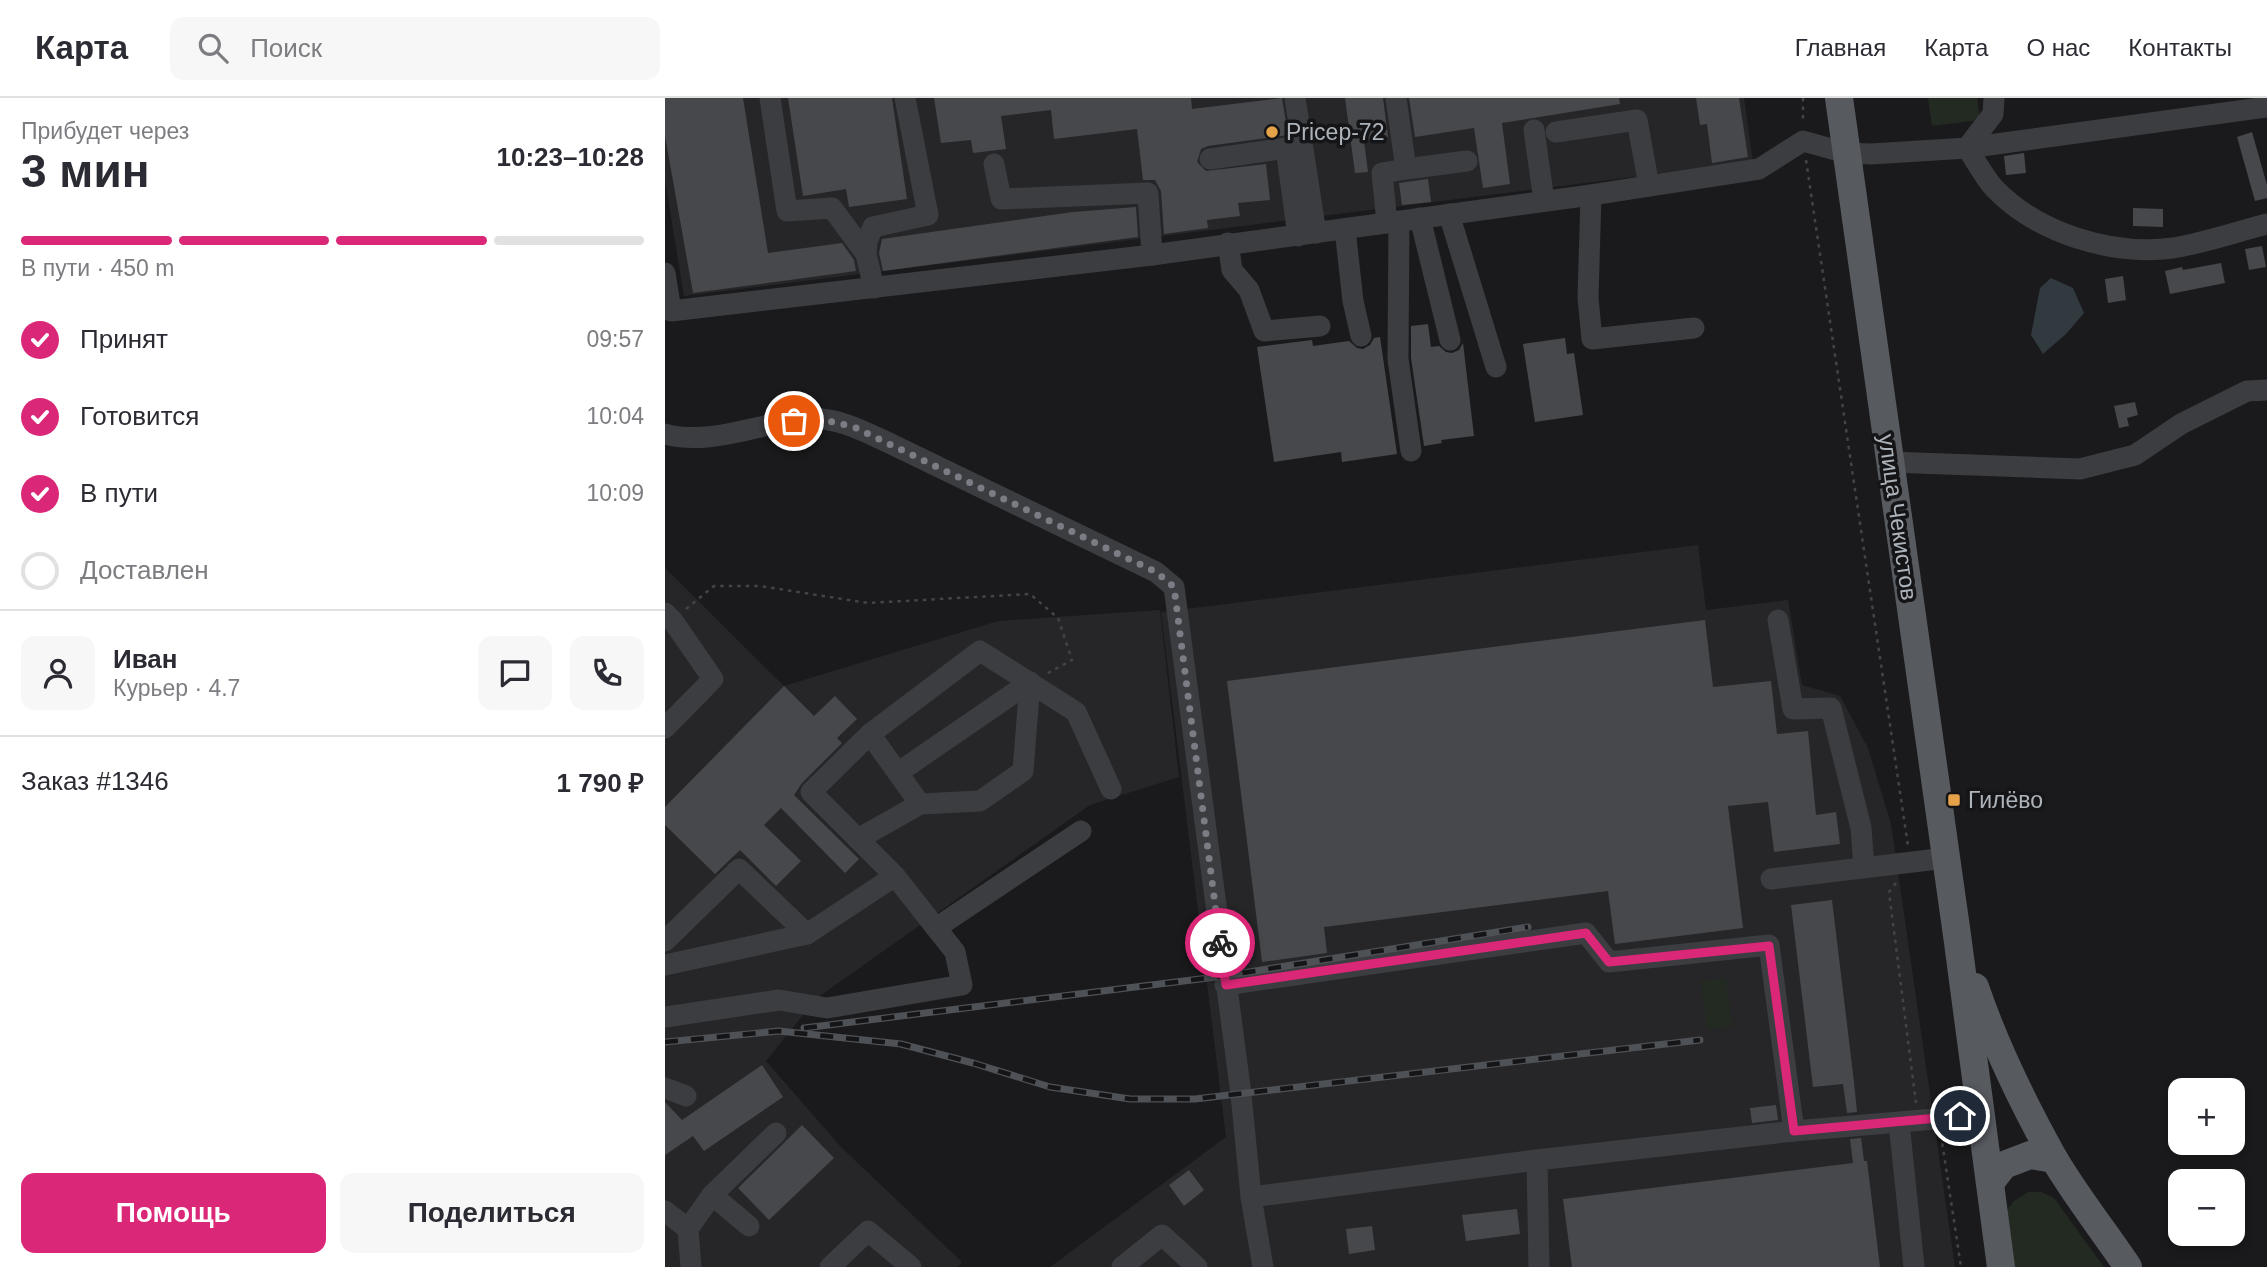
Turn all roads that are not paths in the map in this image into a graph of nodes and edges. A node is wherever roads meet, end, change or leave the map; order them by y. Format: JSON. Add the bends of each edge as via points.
{"nodes":[{"id":1,"x":770,"y":98,"type":"edge"},
{"id":2,"x":905,"y":98,"type":"edge"},
{"id":3,"x":1295,"y":98,"type":"edge"},
{"id":4,"x":1396,"y":98,"type":"edge"},
{"id":5,"x":1839,"y":98,"type":"edge"},
{"id":6,"x":1994,"y":98,"type":"edge"},
{"id":7,"x":2267,"y":107,"type":"edge"},
{"id":8,"x":1534,"y":130,"type":"dead end"},
{"id":9,"x":1556,"y":132,"type":"dead end"},
{"id":10,"x":1968,"y":148,"type":"junction"},
{"id":11,"x":1846,"y":153,"type":"junction"},
{"id":12,"x":1210,"y":159,"type":"dead end"},
{"id":13,"x":1467,"y":161,"type":"dead end"},
{"id":14,"x":995,"y":164,"type":"dead end"},
{"id":15,"x":1406,"y":169,"type":"junction"},
{"id":16,"x":1649,"y":186,"type":"junction"},
{"id":17,"x":1591,"y":195,"type":"junction"},
{"id":18,"x":1544,"y":201,"type":"junction"},
{"id":19,"x":1449,"y":214,"type":"junction"},
{"id":20,"x":1420,"y":218,"type":"junction"},
{"id":21,"x":1393,"y":222,"type":"junction"},
{"id":22,"x":2267,"y":224,"type":"edge"},
{"id":23,"x":1345,"y":229,"type":"junction"},
{"id":24,"x":1307,"y":234,"type":"junction"},
{"id":25,"x":1228,"y":243,"type":"junction"},
{"id":26,"x":866,"y":254,"type":"junction"},
{"id":27,"x":1152,"y":255,"type":"junction"},
{"id":28,"x":665,"y":274,"type":"edge"},
{"id":29,"x":874,"y":288,"type":"junction"},
{"id":30,"x":1320,"y":326,"type":"dead end"},
{"id":31,"x":1693,"y":328,"type":"dead end"},
{"id":32,"x":1361,"y":336,"type":"dead end"},
{"id":33,"x":1450,"y":340,"type":"dead end"},
{"id":34,"x":1496,"y":367,"type":"dead end"},
{"id":35,"x":2267,"y":390,"type":"edge"},
{"id":36,"x":665,"y":435,"type":"edge"},
{"id":37,"x":1412,"y":450,"type":"dead end"},
{"id":38,"x":1890,"y":463,"type":"junction"},
{"id":39,"x":669,"y":617,"type":"edge"},
{"id":40,"x":1778,"y":620,"type":"dead end"},
{"id":41,"x":1030,"y":682,"type":"junction"},
{"id":42,"x":665,"y":728,"type":"edge"},
{"id":43,"x":870,"y":734,"type":"junction"},
{"id":44,"x":898,"y":772,"type":"junction"},
{"id":45,"x":1111,"y":789,"type":"dead end"},
{"id":46,"x":920,"y":804,"type":"junction"},
{"id":47,"x":1081,"y":831,"type":"dead end"},
{"id":48,"x":858,"y":839,"type":"junction"},
{"id":49,"x":1946,"y":858,"type":"junction"},
{"id":50,"x":1864,"y":869,"type":"junction"},
{"id":51,"x":895,"y":876,"type":"junction"},
{"id":52,"x":1771,"y":879,"type":"dead end"},
{"id":53,"x":936,"y":928,"type":"junction"},
{"id":54,"x":807,"y":934,"type":"junction"},
{"id":55,"x":1957,"y":935,"type":"junction"},
{"id":56,"x":665,"y":941,"type":"edge"},
{"id":57,"x":665,"y":965,"type":"edge"},
{"id":58,"x":1226,"y":985,"type":"junction"},
{"id":59,"x":665,"y":1017,"type":"edge"},
{"id":60,"x":665,"y":1087,"type":"edge"},
{"id":61,"x":686,"y":1096,"type":"dead end"},
{"id":62,"x":1981,"y":1115,"type":"junction"},
{"id":63,"x":1908,"y":1122,"type":"junction"},
{"id":64,"x":1794,"y":1131,"type":"junction"},
{"id":65,"x":776,"y":1133,"type":"dead end"},
{"id":66,"x":2054,"y":1159,"type":"junction"},
{"id":67,"x":1537,"y":1160,"type":"junction"},
{"id":68,"x":1990,"y":1183,"type":"junction"},
{"id":69,"x":712,"y":1195,"type":"junction"},
{"id":70,"x":1251,"y":1198,"type":"junction"},
{"id":71,"x":665,"y":1211,"type":"edge"},
{"id":72,"x":749,"y":1226,"type":"dead end"},
{"id":73,"x":688,"y":1230,"type":"junction"},
{"id":74,"x":691,"y":1267,"type":"edge"},
{"id":75,"x":830,"y":1267,"type":"edge"},
{"id":76,"x":911,"y":1267,"type":"edge"},
{"id":77,"x":1122,"y":1267,"type":"edge"},
{"id":78,"x":1197,"y":1267,"type":"edge"},
{"id":79,"x":1263,"y":1267,"type":"edge"},
{"id":80,"x":1539,"y":1267,"type":"edge"},
{"id":81,"x":1914,"y":1267,"type":"edge"},
{"id":82,"x":2001,"y":1267,"type":"edge"},
{"id":83,"x":2129,"y":1267,"type":"edge"}],
"edges":[{"from":1,"to":26,"type":"street","via":[[787,211],[832,208]]},
{"from":2,"to":26,"type":"street","via":[[928,215],[873,227]]},
{"from":3,"to":24,"type":"street"},
{"from":4,"to":15,"type":"street"},
{"from":5,"to":11,"type":"main road","name":"улица Чекистов"},
{"from":6,"to":10,"type":"street","via":[[1993,114]]},
{"from":7,"to":10,"type":"street"},
{"from":8,"to":18,"type":"street"},
{"from":9,"to":16,"type":"street","via":[[1637,120]]},
{"from":10,"to":11,"type":"street"},
{"from":10,"to":22,"type":"street","via":[[1993,187],[2023,214],[2059,233],[2097,243],[2172,248]]},
{"from":11,"to":16,"type":"street","via":[[1803,141],[1759,169]]},
{"from":11,"to":38,"type":"main road","name":"улица Чекистов"},
{"from":12,"to":24,"type":"street","via":[[1286,148]]},
{"from":13,"to":15,"type":"street"},
{"from":14,"to":27,"type":"street","via":[[1001,199],[1148,193]]},
{"from":15,"to":21,"type":"street","via":[[1381,173]]},
{"from":16,"to":17,"type":"street"},
{"from":17,"to":18,"type":"street"},
{"from":17,"to":31,"type":"street","via":[[1588,298],[1592,339]]},
{"from":18,"to":19,"type":"street"},
{"from":19,"to":20,"type":"street"},
{"from":19,"to":34,"type":"street"},
{"from":20,"to":21,"type":"street"},
{"from":20,"to":33,"type":"street"},
{"from":21,"to":23,"type":"street"},
{"from":21,"to":37,"type":"street","via":[[1398,359]]},
{"from":23,"to":24,"type":"street"},
{"from":23,"to":32,"type":"street"},
{"from":24,"to":25,"type":"street"},
{"from":25,"to":27,"type":"street"},
{"from":25,"to":30,"type":"street","via":[[1232,270],[1249,290],[1264,331]]},
{"from":26,"to":29,"type":"street"},
{"from":27,"to":29,"type":"street"},
{"from":28,"to":29,"type":"street","via":[[671,311]]},
{"from":35,"to":38,"type":"street","via":[[2247,391],[2182,424],[2135,455],[2080,469]]},
{"from":36,"to":58,"type":"street","via":[[680,439],[810,418],[830,420],[856,428],[1156,572],[1174,587]]},
{"from":38,"to":49,"type":"main road","name":"улица Чекистов"},
{"from":39,"to":42,"type":"street","via":[[713,678]]},
{"from":40,"to":50,"type":"street","via":[[1793,709],[1832,708],[1861,828]]},
{"from":41,"to":43,"type":"street","via":[[980,651]]},
{"from":41,"to":44,"type":"street"},
{"from":41,"to":45,"type":"street","via":[[1076,712]]},
{"from":41,"to":46,"type":"street","via":[[1023,771],[981,801]]},
{"from":43,"to":44,"type":"street"},
{"from":43,"to":48,"type":"street","via":[[811,792]]},
{"from":44,"to":46,"type":"street"},
{"from":46,"to":48,"type":"street"},
{"from":47,"to":53,"type":"street"},
{"from":48,"to":51,"type":"street"},
{"from":49,"to":50,"type":"street"},
{"from":49,"to":55,"type":"main road","name":"улица Чекистов"},
{"from":50,"to":52,"type":"street"},
{"from":51,"to":53,"type":"street"},
{"from":51,"to":54,"type":"street"},
{"from":53,"to":59,"type":"street","via":[[955,952],[962,985],[827,1009],[779,1000]]},
{"from":54,"to":56,"type":"street","via":[[739,869]]},
{"from":54,"to":57,"type":"street"},
{"from":55,"to":62,"type":"main road"},
{"from":55,"to":66,"type":"main road","via":[[1983,1012]]},
{"from":58,"to":64,"type":"street","via":[[1586,933],[1609,962],[1769,946]]},
{"from":58,"to":70,"type":"street"},
{"from":60,"to":61,"type":"street"},
{"from":62,"to":63,"type":"street"},
{"from":62,"to":68,"type":"main road"},
{"from":63,"to":64,"type":"street"},
{"from":63,"to":81,"type":"street"},
{"from":64,"to":67,"type":"street"},
{"from":65,"to":69,"type":"street"},
{"from":66,"to":68,"type":"main road","via":[[2030,1156],[2004,1164]]},
{"from":66,"to":83,"type":"main road"},
{"from":67,"to":70,"type":"street"},
{"from":67,"to":80,"type":"street"},
{"from":68,"to":82,"type":"main road"},
{"from":69,"to":72,"type":"street"},
{"from":69,"to":73,"type":"street"},
{"from":70,"to":79,"type":"street"},
{"from":71,"to":73,"type":"street"},
{"from":73,"to":74,"type":"street"},
{"from":75,"to":76,"type":"street","via":[[868,1231]]},
{"from":77,"to":78,"type":"street","via":[[1162,1235]]}]}
